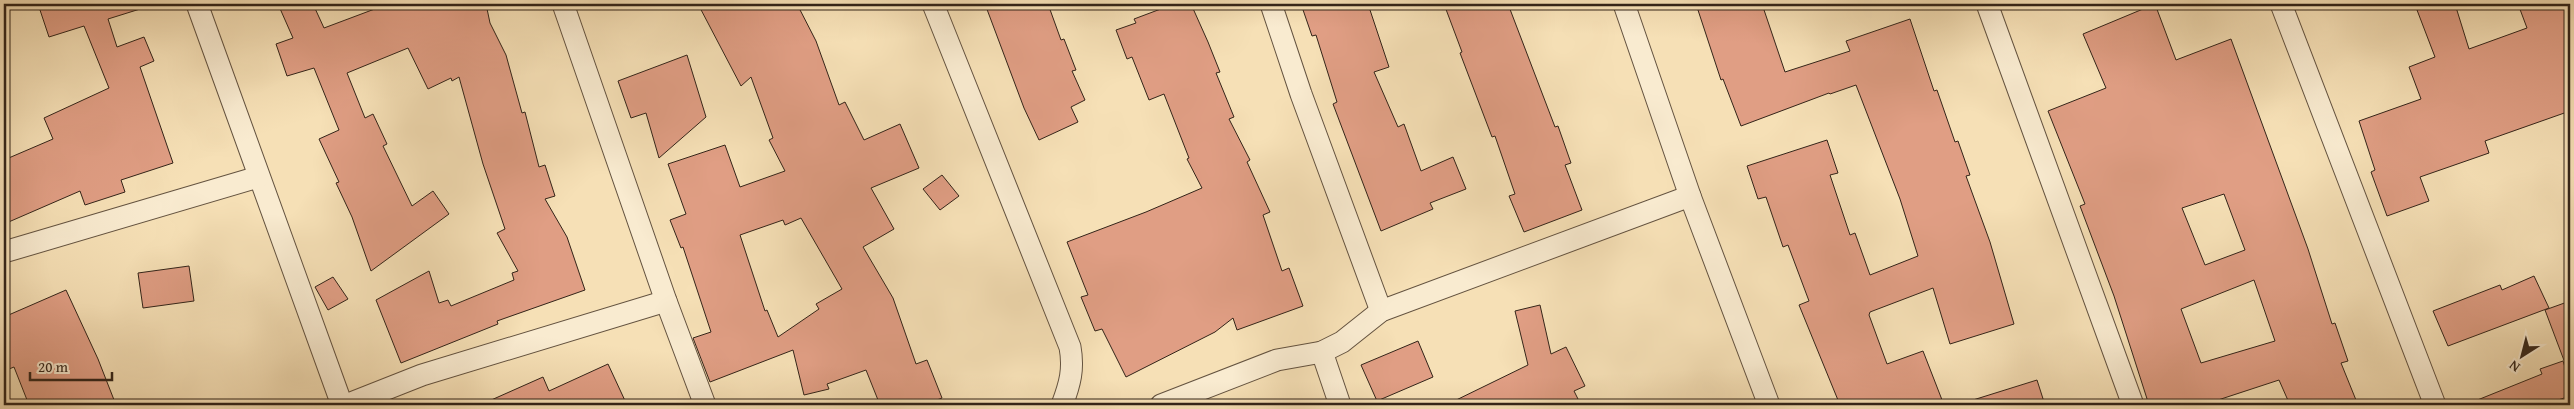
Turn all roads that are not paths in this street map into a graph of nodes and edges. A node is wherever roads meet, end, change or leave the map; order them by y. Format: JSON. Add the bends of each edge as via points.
{"nodes":[{"id":1,"x":197,"y":4,"type":"edge"},
{"id":2,"x":563,"y":4,"type":"edge"},
{"id":3,"x":933,"y":4,"type":"edge"},
{"id":4,"x":1271,"y":4,"type":"edge"},
{"id":5,"x":1624,"y":4,"type":"edge"},
{"id":6,"x":1988,"y":4,"type":"edge"},
{"id":7,"x":2281,"y":4,"type":"edge"},
{"id":8,"x":258,"y":177,"type":"junction"},
{"id":9,"x":1690,"y":196,"type":"junction"},
{"id":10,"x":4,"y":252,"type":"edge"},
{"id":11,"x":666,"y":301,"type":"junction"},
{"id":12,"x":1381,"y":311,"type":"junction"},
{"id":13,"x":1322,"y":352,"type":"junction"},
{"id":14,"x":342,"y":405,"type":"edge"},
{"id":15,"x":346,"y":405,"type":"edge"},
{"id":16,"x":705,"y":405,"type":"edge"},
{"id":17,"x":1062,"y":405,"type":"edge"},
{"id":18,"x":1161,"y":405,"type":"edge"},
{"id":19,"x":1340,"y":405,"type":"edge"},
{"id":20,"x":1769,"y":405,"type":"edge"},
{"id":21,"x":2133,"y":405,"type":"edge"},
{"id":22,"x":2435,"y":405,"type":"edge"}],
"edges":[{"from":1,"to":8,"type":"street"},
{"from":2,"to":11,"type":"street"},
{"from":3,"to":17,"type":"street","via":[[1070,347],[1073,364],[1071,382]]},
{"from":4,"to":12,"type":"street"},
{"from":5,"to":9,"type":"street"},
{"from":6,"to":21,"type":"street"},
{"from":7,"to":22,"type":"street"},
{"from":8,"to":10,"type":"street"},
{"from":8,"to":14,"type":"street"},
{"from":9,"to":12,"type":"street"},
{"from":9,"to":20,"type":"street"},
{"from":11,"to":15,"type":"street","via":[[422,375]]},
{"from":11,"to":16,"type":"street"},
{"from":12,"to":13,"type":"street","via":[[1342,342]]},
{"from":13,"to":18,"type":"street","via":[[1277,360]]},
{"from":13,"to":19,"type":"street"}]}
